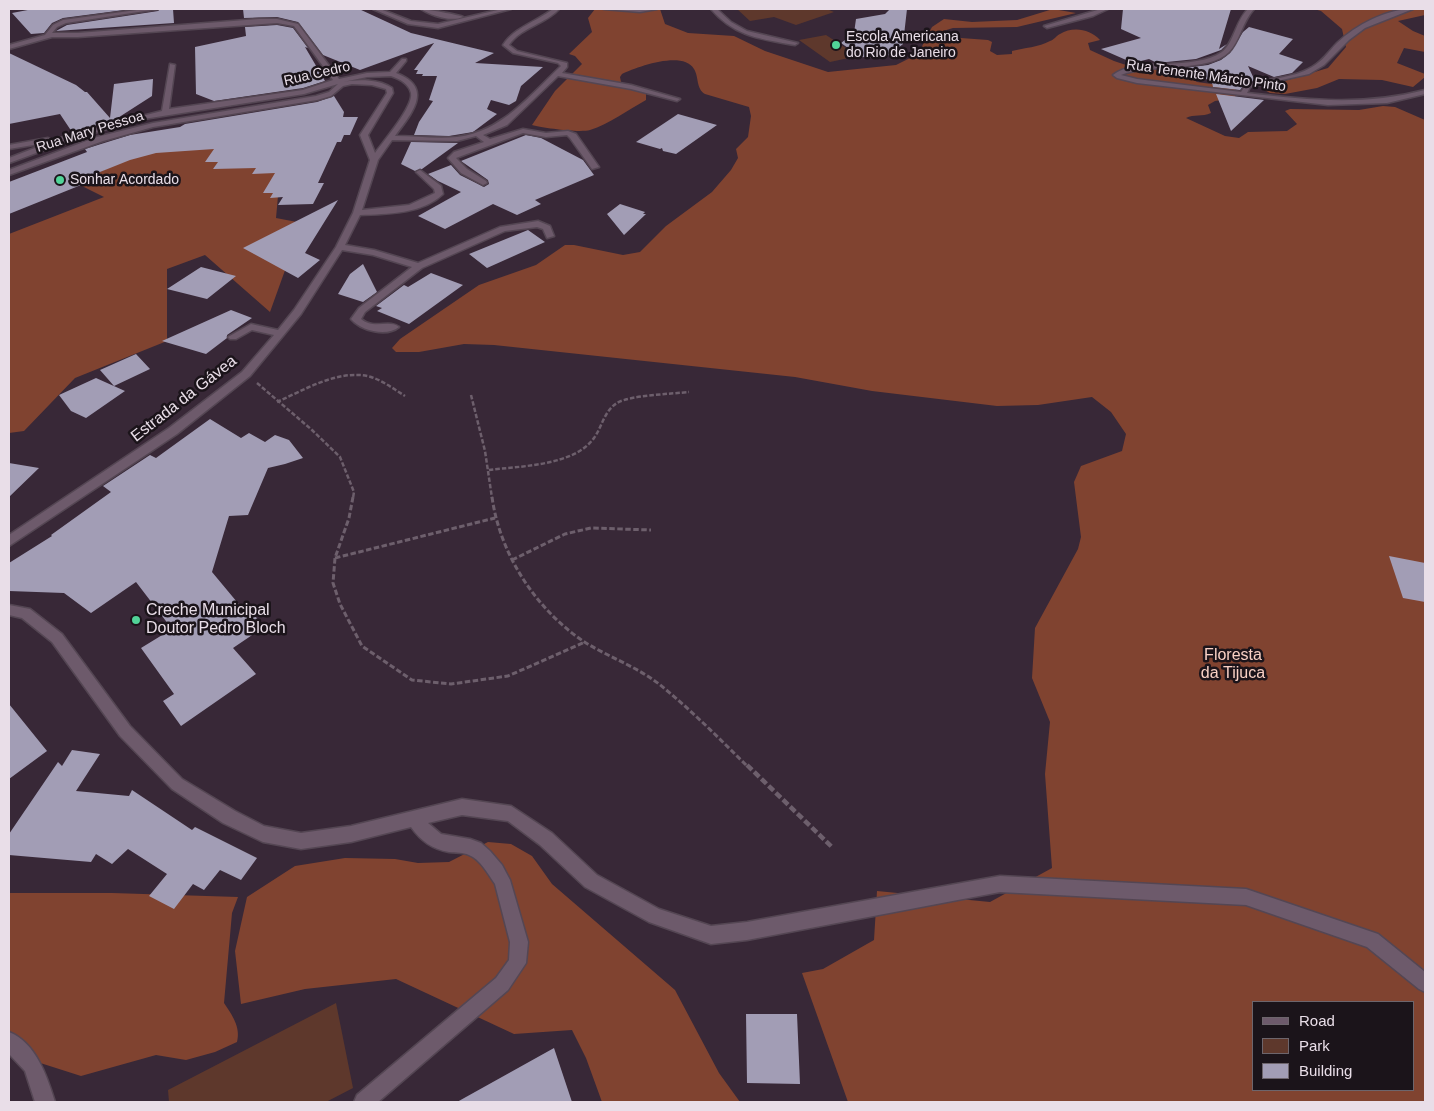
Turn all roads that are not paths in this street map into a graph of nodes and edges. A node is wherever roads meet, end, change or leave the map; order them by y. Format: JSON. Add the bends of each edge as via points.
{"nodes":[{"id":1,"x":155,"y":9,"type":"edge"},
{"id":2,"x":376,"y":9,"type":"edge"},
{"id":3,"x":424,"y":9,"type":"edge"},
{"id":4,"x":508,"y":9,"type":"edge"},
{"id":5,"x":556,"y":9,"type":"edge"},
{"id":6,"x":607,"y":9,"type":"edge"},
{"id":7,"x":654,"y":9,"type":"edge"},
{"id":8,"x":714,"y":9,"type":"edge"},
{"id":9,"x":1106,"y":9,"type":"edge"},
{"id":10,"x":1251,"y":9,"type":"edge"},
{"id":11,"x":1410,"y":9,"type":"edge"},
{"id":12,"x":490,"y":14,"type":"junction"},
{"id":13,"x":1047,"y":26,"type":"dead end"},
{"id":14,"x":51,"y":35,"type":"junction"},
{"id":15,"x":795,"y":43,"type":"dead end"},
{"id":16,"x":9,"y":47,"type":"edge"},
{"id":17,"x":404,"y":60,"type":"dead end"},
{"id":18,"x":172,"y":65,"type":"dead end"},
{"id":19,"x":392,"y":74,"type":"junction"},
{"id":20,"x":558,"y":74,"type":"junction"},
{"id":21,"x":340,"y":83,"type":"junction"},
{"id":22,"x":1425,"y":92,"type":"edge"},
{"id":23,"x":1244,"y":94,"type":"junction"},
{"id":24,"x":677,"y":99,"type":"dead end"},
{"id":25,"x":183,"y":110,"type":"junction"},
{"id":26,"x":166,"y":112,"type":"junction"},
{"id":27,"x":155,"y":114,"type":"junction"},
{"id":28,"x":179,"y":120,"type":"junction"},
{"id":29,"x":504,"y":123,"type":"junction"},
{"id":30,"x":153,"y":125,"type":"junction"},
{"id":31,"x":89,"y":131,"type":"junction"},
{"id":32,"x":516,"y":132,"type":"junction"},
{"id":33,"x":479,"y":135,"type":"junction"},
{"id":34,"x":391,"y":138,"type":"junction"},
{"id":35,"x":100,"y":139,"type":"junction"},
{"id":36,"x":63,"y":140,"type":"junction"},
{"id":37,"x":489,"y":142,"type":"junction"},
{"id":38,"x":9,"y":147,"type":"edge"},
{"id":39,"x":76,"y":148,"type":"junction"},
{"id":40,"x":374,"y":160,"type":"junction"},
{"id":41,"x":9,"y":161,"type":"edge"},
{"id":42,"x":595,"y":167,"type":"dead end"},
{"id":43,"x":420,"y":172,"type":"dead end"},
{"id":44,"x":9,"y":173,"type":"edge"},
{"id":45,"x":483,"y":183,"type":"dead end"},
{"id":46,"x":356,"y":213,"type":"junction"},
{"id":47,"x":550,"y":236,"type":"dead end"},
{"id":48,"x":340,"y":247,"type":"junction"},
{"id":49,"x":419,"y":266,"type":"junction"},
{"id":50,"x":394,"y":327,"type":"dead end"},
{"id":51,"x":280,"y":333,"type":"junction"},
{"id":52,"x":232,"y":337,"type":"dead end"},
{"id":53,"x":9,"y":541,"type":"edge"},
{"id":54,"x":9,"y":610,"type":"edge"},
{"id":55,"x":414,"y":818,"type":"junction"},
{"id":56,"x":1425,"y":984,"type":"edge"},
{"id":57,"x":9,"y":1041,"type":"edge"},
{"id":58,"x":45,"y":1102,"type":"edge"},
{"id":59,"x":364,"y":1102,"type":"edge"}],
"edges":[{"from":1,"to":14,"type":"street","via":[[65,21],[50,30],[48,34]]},
{"from":2,"to":12,"type":"street","via":[[410,23],[430,26]]},
{"from":3,"to":12,"type":"street","via":[[443,16]]},
{"from":4,"to":12,"type":"street"},
{"from":5,"to":20,"type":"street","via":[[511,38],[506,45],[515,52],[565,64]]},
{"from":6,"to":7,"type":"street"},
{"from":8,"to":15,"type":"street","via":[[737,29]]},
{"from":9,"to":13,"type":"street"},
{"from":10,"to":23,"type":"street","name":"Rua Tenente Márcio Pinto","via":[[1242,18],[1230,48],[1223,54],[1116,75],[1132,80]]},
{"from":11,"to":23,"type":"street","via":[[1380,17],[1358,30],[1315,69],[1302,75],[1248,86]]},
{"from":14,"to":16,"type":"street"},
{"from":14,"to":21,"type":"street","via":[[259,21],[290,22],[296,25]]},
{"from":17,"to":19,"type":"street"},
{"from":18,"to":26,"type":"street"},
{"from":19,"to":21,"type":"street","name":"Rua Cedro","via":[[368,75]]},
{"from":19,"to":34,"type":"street","via":[[406,80],[415,95]]},
{"from":20,"to":24,"type":"street"},
{"from":20,"to":29,"type":"street"},
{"from":21,"to":25,"type":"street","name":"Rua Cedro","via":[[304,92]]},
{"from":21,"to":28,"type":"street","name":"Rua Cedro","via":[[335,91],[317,98]]},
{"from":21,"to":40,"type":"street","name":"Rua Cedro","via":[[370,82],[388,88],[390,93],[364,135]]},
{"from":22,"to":23,"type":"street","name":"Rua Tenente Márcio Pinto","via":[[1396,100],[1359,104]]},
{"from":25,"to":26,"type":"street","name":"Rua Cedro"},
{"from":25,"to":28,"type":"street","via":[[174,116]]},
{"from":26,"to":27,"type":"street","name":"Rua Mary Pessoa"},
{"from":27,"to":30,"type":"street","via":[[161,119]]},
{"from":27,"to":31,"type":"street","name":"Rua Mary Pessoa"},
{"from":28,"to":30,"type":"street","name":"Rua Mary Pessoa"},
{"from":29,"to":32,"type":"street"},
{"from":29,"to":33,"type":"street"},
{"from":30,"to":35,"type":"street","name":"Rua Mary Pessoa"},
{"from":31,"to":35,"type":"street","via":[[86,137]]},
{"from":31,"to":36,"type":"street","name":"Rua Mary Pessoa"},
{"from":32,"to":37,"type":"street"},
{"from":32,"to":42,"type":"street","via":[[550,136],[570,134]]},
{"from":33,"to":34,"type":"street","via":[[457,139]]},
{"from":33,"to":37,"type":"street"},
{"from":34,"to":40,"type":"street","name":"Estrada da Gávea"},
{"from":35,"to":39,"type":"street","name":"Rua Mary Pessoa"},
{"from":36,"to":38,"type":"street"},
{"from":36,"to":39,"type":"street","via":[[78,143]]},
{"from":36,"to":41,"type":"street","name":"Rua Mary Pessoa"},
{"from":37,"to":45,"type":"street","via":[[452,158],[464,171]]},
{"from":39,"to":44,"type":"street","name":"Rua Mary Pessoa"},
{"from":40,"to":46,"type":"street","name":"Estrada da Gávea"},
{"from":43,"to":46,"type":"street","via":[[438,188],[438,194],[431,201],[415,207]]},
{"from":46,"to":48,"type":"street","name":"Estrada da Gávea"},
{"from":47,"to":49,"type":"street","via":[[547,228],[524,224],[503,229]]},
{"from":48,"to":49,"type":"street"},
{"from":48,"to":51,"type":"street","name":"Estrada da Gávea","via":[[298,312]]},
{"from":49,"to":50,"type":"street","via":[[356,318],[362,325],[374,329]]},
{"from":51,"to":52,"type":"street","via":[[251,327]]},
{"from":51,"to":53,"type":"street","name":"Estrada da Gávea","via":[[246,374],[173,432]]},
{"from":54,"to":55,"type":"street","via":[[26,613],[57,638],[125,731],[177,784],[229,817],[264,834],[302,841],[351,834]]},
{"from":55,"to":56,"type":"street","via":[[462,807],[511,814],[546,839],[592,881],[654,916],[711,935],[747,932],[1000,884],[1246,897],[1372,940]]},
{"from":55,"to":59,"type":"street","via":[[426,834],[435,839],[480,852],[497,872],[519,942],[517,963],[502,984]]},
{"from":57,"to":58,"type":"street","via":[[32,1065]]}]}
